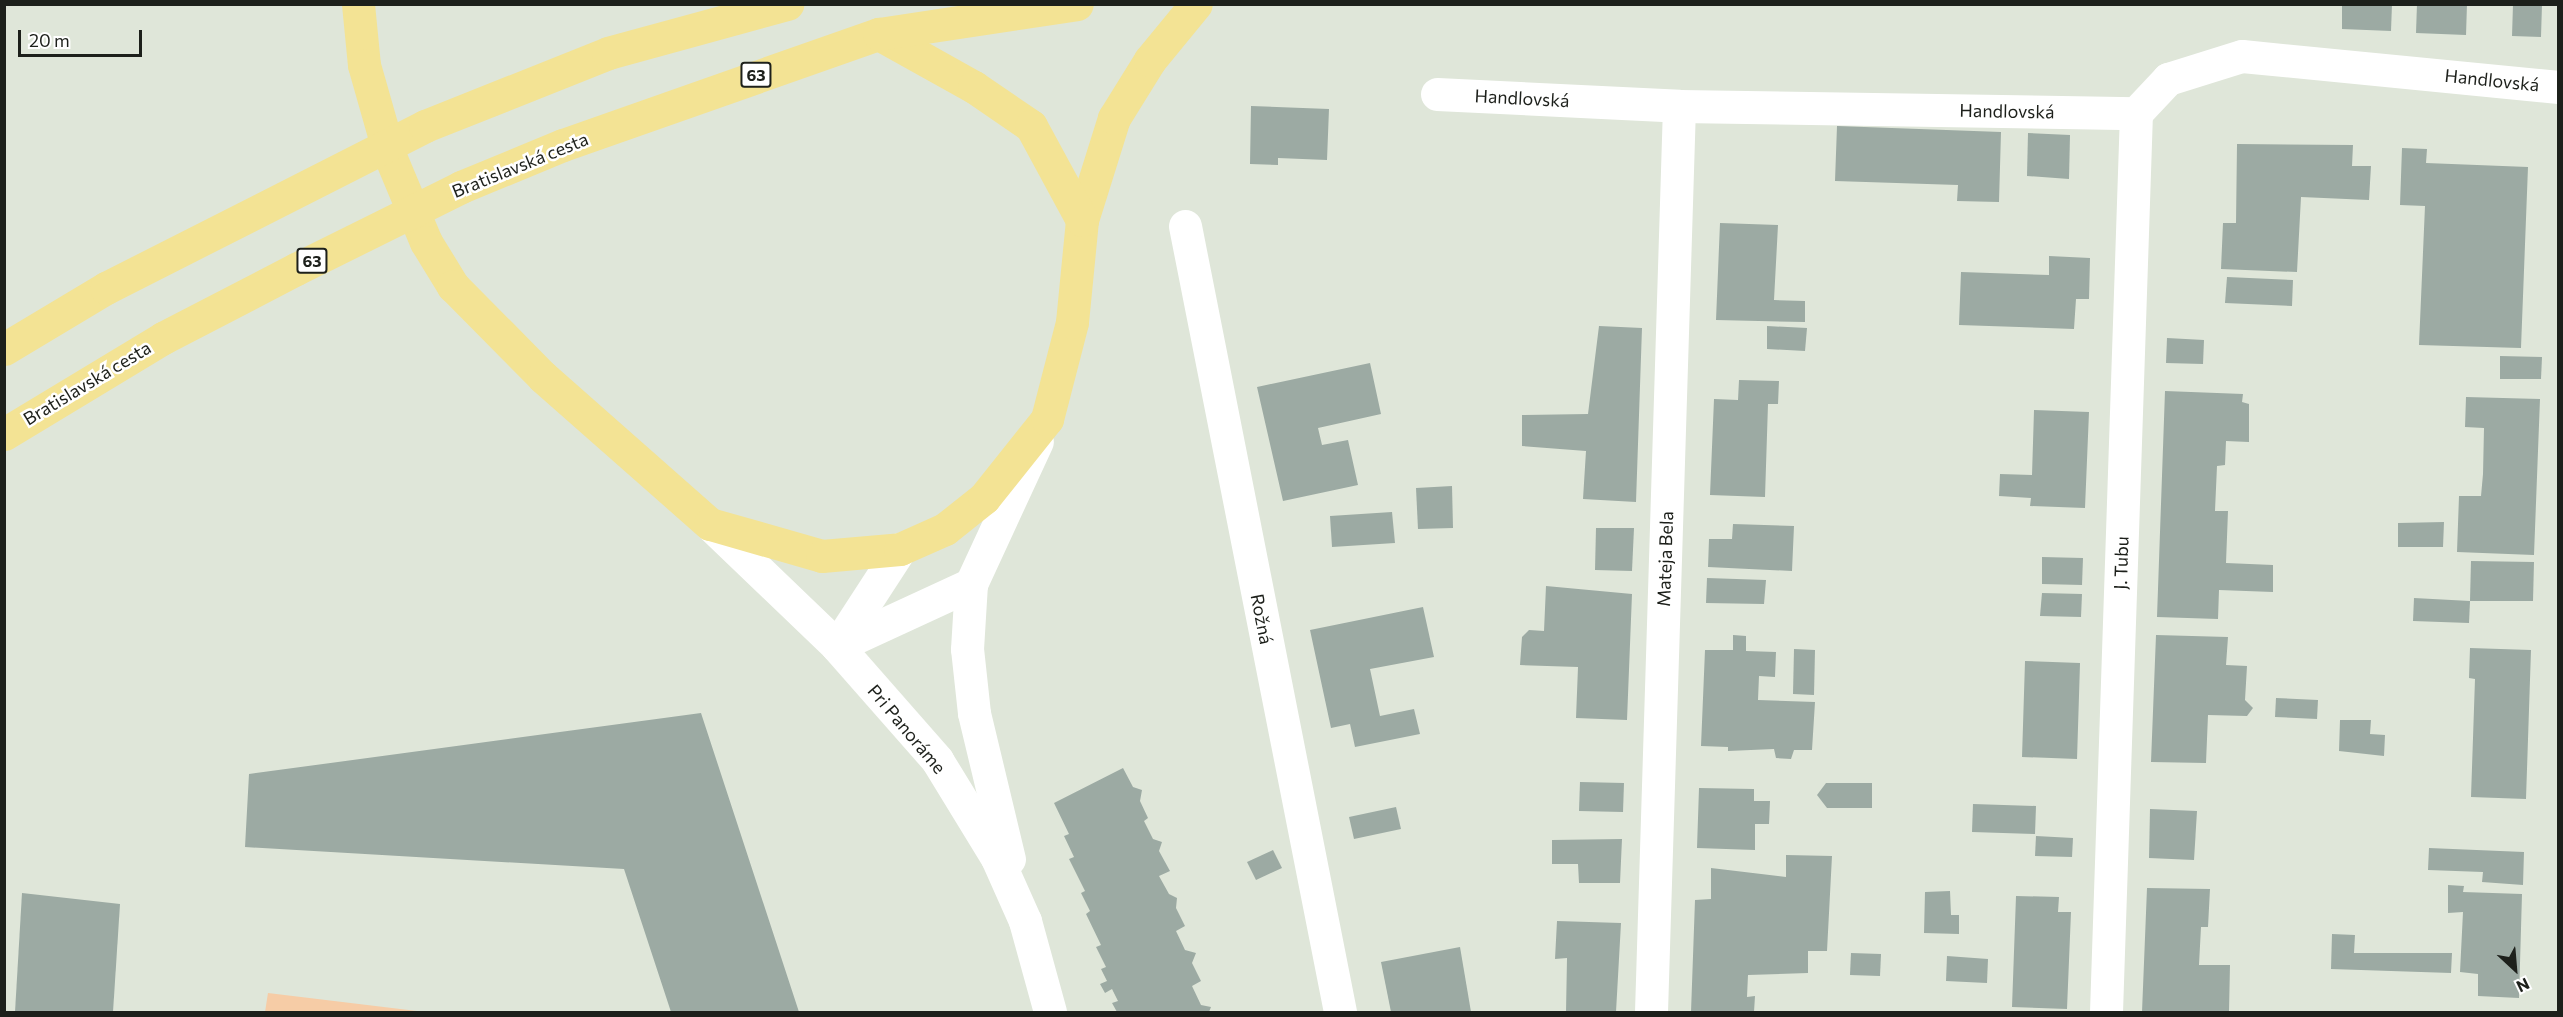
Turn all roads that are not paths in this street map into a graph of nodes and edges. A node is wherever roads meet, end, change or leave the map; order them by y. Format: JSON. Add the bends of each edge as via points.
{"nodes":[{"id":1,"x":358,"y":4,"type":"edge"},
{"id":2,"x":787,"y":4,"type":"edge"},
{"id":3,"x":1077,"y":4,"type":"edge"},
{"id":4,"x":1196,"y":4,"type":"edge"},
{"id":5,"x":879,"y":34,"type":"junction"},
{"id":6,"x":2559,"y":87,"type":"edge"},
{"id":7,"x":1437,"y":94,"type":"dead end"},
{"id":8,"x":1679,"y":106,"type":"junction"},
{"id":9,"x":2136,"y":113,"type":"junction"},
{"id":10,"x":1082,"y":220,"type":"junction"},
{"id":11,"x":1185,"y":226,"type":"dead end"},
{"id":12,"x":4,"y":349,"type":"edge"},
{"id":13,"x":1047,"y":418,"type":"junction"},
{"id":14,"x":4,"y":434,"type":"edge"},
{"id":15,"x":710,"y":524,"type":"junction"},
{"id":16,"x":900,"y":549,"type":"junction"},
{"id":17,"x":971,"y":584,"type":"junction"},
{"id":18,"x":837,"y":646,"type":"junction"},
{"id":19,"x":1025,"y":921,"type":"junction"},
{"id":20,"x":1050,"y":1012,"type":"edge"},
{"id":21,"x":1340,"y":1012,"type":"edge"},
{"id":22,"x":1651,"y":1012,"type":"edge"},
{"id":23,"x":2106,"y":1012,"type":"edge"}],
"edges":[{"from":1,"to":15,"type":"main road","via":[[364,65],[386,145],[426,242],[453,286],[543,377]]},
{"from":2,"to":12,"type":"main road","via":[[608,53],[426,126],[106,288]]},
{"from":3,"to":5,"type":"main road","name":"Bratislavská cesta","number":"63"},
{"from":4,"to":10,"type":"main road","via":[[1150,60],[1114,118]]},
{"from":5,"to":10,"type":"main road","via":[[974,87],[1031,126]]},
{"from":5,"to":14,"type":"main road","name":"Bratislavská cesta","number":"63","via":[[635,120],[461,187],[163,338]]},
{"from":6,"to":9,"type":"street","name":"Handlovská","via":[[2242,56],[2168,79]]},
{"from":7,"to":8,"type":"street","name":"Handlovská"},
{"from":8,"to":9,"type":"street","name":"Handlovská"},
{"from":8,"to":22,"type":"street","name":"Mateja Bela"},
{"from":9,"to":23,"type":"street","name":"J. Tubu"},
{"from":10,"to":13,"type":"main road","via":[[1072,322]]},
{"from":11,"to":21,"type":"street","name":"Rožná"},
{"from":13,"to":16,"type":"main road","via":[[984,498],[945,529]]},
{"from":13,"to":17,"type":"street"},
{"from":15,"to":16,"type":"main road","via":[[822,556]]},
{"from":15,"to":18,"type":"street","name":"Pri Panoráme"},
{"from":16,"to":18,"type":"street"},
{"from":17,"to":18,"type":"street"},
{"from":17,"to":19,"type":"street","via":[[967,650],[974,713]]},
{"from":18,"to":19,"type":"street","name":"Pri Panoráme","via":[[937,760],[997,858]]},
{"from":19,"to":20,"type":"street","name":"Pri Panoráme"}]}
